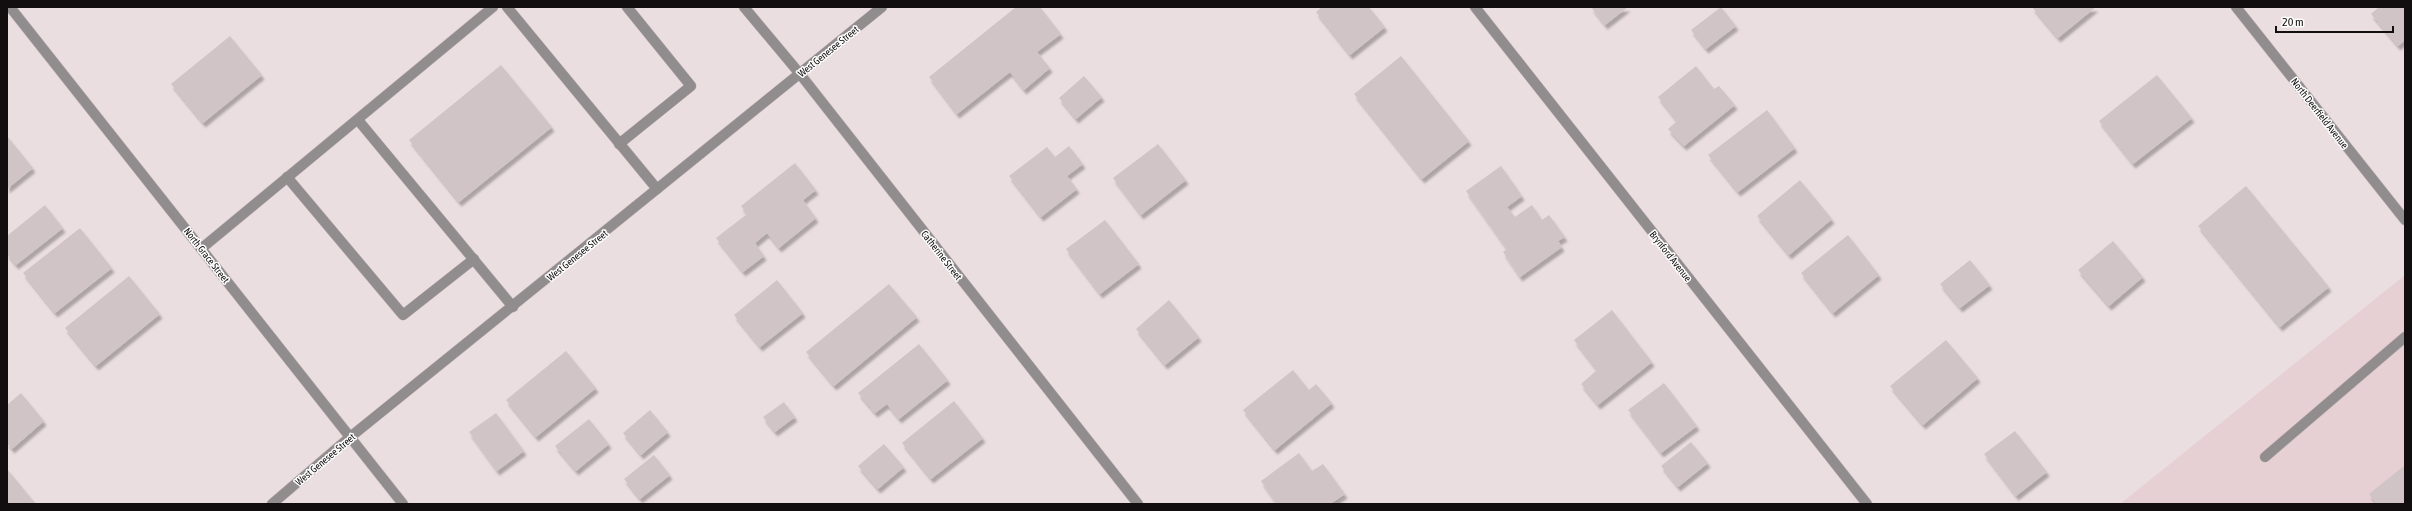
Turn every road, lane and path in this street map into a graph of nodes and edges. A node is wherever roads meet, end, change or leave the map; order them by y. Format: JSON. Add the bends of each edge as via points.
{"nodes":[{"id":1,"x":10,"y":7,"type":"edge"},
{"id":2,"x":494,"y":7,"type":"edge"},
{"id":3,"x":507,"y":7,"type":"edge"},
{"id":4,"x":626,"y":7,"type":"edge"},
{"id":5,"x":744,"y":7,"type":"edge"},
{"id":6,"x":882,"y":7,"type":"edge"},
{"id":7,"x":1475,"y":7,"type":"edge"},
{"id":8,"x":2236,"y":7,"type":"edge"},
{"id":9,"x":800,"y":74,"type":"junction"},
{"id":10,"x":358,"y":120,"type":"junction"},
{"id":11,"x":619,"y":144,"type":"junction"},
{"id":12,"x":287,"y":177,"type":"junction"},
{"id":13,"x":657,"y":189,"type":"junction"},
{"id":14,"x":2405,"y":220,"type":"edge"},
{"id":15,"x":202,"y":248,"type":"junction"},
{"id":16,"x":474,"y":259,"type":"junction"},
{"id":17,"x":513,"y":307,"type":"junction"},
{"id":18,"x":2405,"y":337,"type":"edge"},
{"id":19,"x":349,"y":438,"type":"junction"},
{"id":20,"x":2265,"y":457,"type":"dead end"},
{"id":21,"x":272,"y":504,"type":"edge"},
{"id":22,"x":403,"y":504,"type":"edge"},
{"id":23,"x":1138,"y":504,"type":"edge"},
{"id":24,"x":1867,"y":504,"type":"edge"}],
"edges":[{"from":1,"to":15,"type":"street","name":"North Grace Street"},
{"from":2,"to":10,"type":"street"},
{"from":3,"to":11,"type":"street"},
{"from":4,"to":11,"type":"street","via":[[691,86]]},
{"from":5,"to":9,"type":"street","name":"Catherine Street"},
{"from":6,"to":9,"type":"street","name":"West Genesee Street"},
{"from":7,"to":24,"type":"street","name":"Brynford Avenue"},
{"from":8,"to":14,"type":"street","name":"North Deerfield Avenue"},
{"from":9,"to":13,"type":"street","name":"West Genesee Street"},
{"from":9,"to":23,"type":"street","name":"Catherine Street"},
{"from":10,"to":12,"type":"street"},
{"from":10,"to":16,"type":"street"},
{"from":11,"to":13,"type":"street"},
{"from":12,"to":15,"type":"street"},
{"from":12,"to":16,"type":"street","via":[[403,315]]},
{"from":13,"to":17,"type":"street","name":"West Genesee Street"},
{"from":15,"to":19,"type":"street","name":"North Grace Street"},
{"from":16,"to":17,"type":"street"},
{"from":17,"to":19,"type":"street","name":"West Genesee Street"},
{"from":18,"to":20,"type":"street"},
{"from":19,"to":21,"type":"street","name":"West Genesee Street"},
{"from":19,"to":22,"type":"street","name":"North Grace Street"}]}
